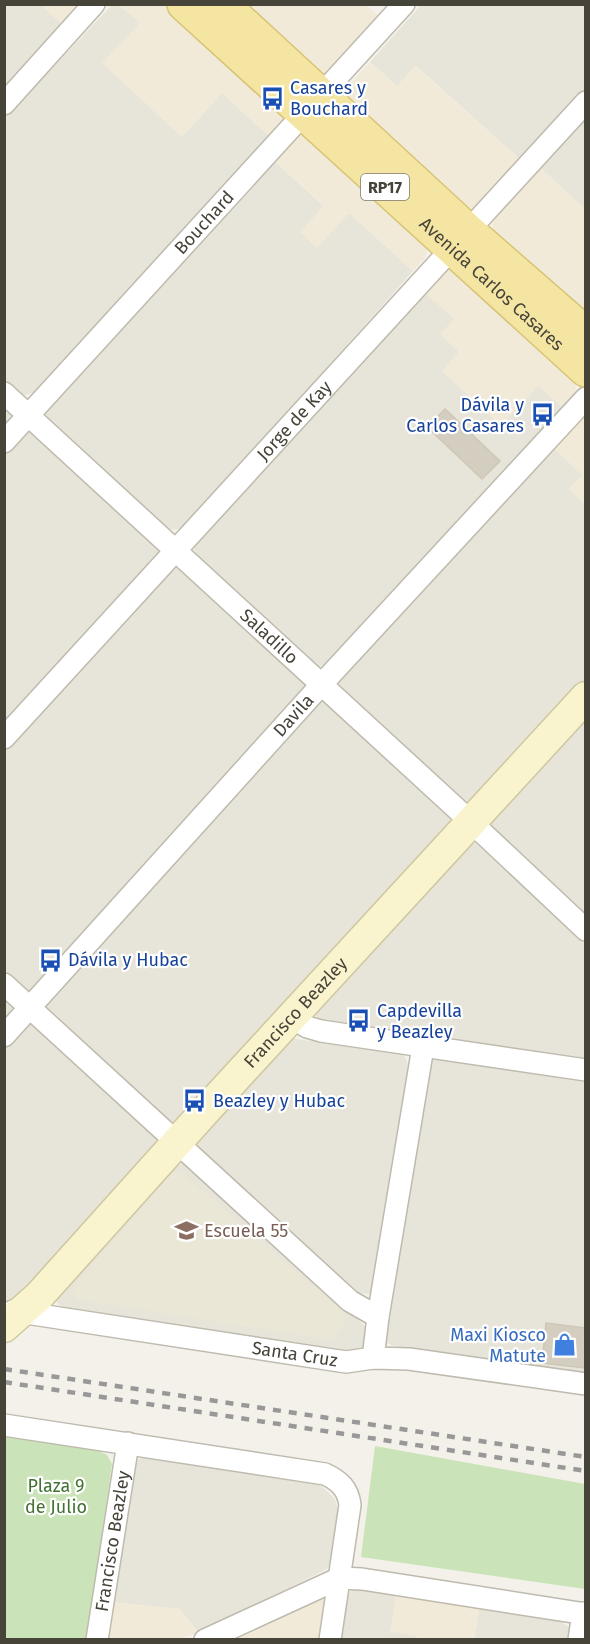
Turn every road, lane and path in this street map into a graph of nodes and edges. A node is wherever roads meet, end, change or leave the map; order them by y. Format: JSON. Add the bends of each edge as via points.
{"nodes":[{"id":1,"x":94,"y":4,"type":"edge"},
{"id":2,"x":184,"y":4,"type":"edge"},
{"id":3,"x":222,"y":4,"type":"edge"},
{"id":4,"x":404,"y":4,"type":"edge"},
{"id":5,"x":585,"y":102,"type":"edge"},
{"id":6,"x":4,"y":104,"type":"edge"},
{"id":7,"x":312,"y":104,"type":"junction"},
{"id":8,"x":460,"y":239,"type":"junction"},
{"id":9,"x":585,"y":334,"type":"edge"},
{"id":10,"x":585,"y":370,"type":"edge"},
{"id":11,"x":4,"y":393,"type":"edge"},
{"id":12,"x":585,"y":398,"type":"edge"},
{"id":13,"x":29,"y":415,"type":"junction"},
{"id":14,"x":4,"y":442,"type":"edge"},
{"id":15,"x":175,"y":551,"type":"junction"},
{"id":16,"x":321,"y":685,"type":"junction"},
{"id":17,"x":585,"y":697,"type":"edge"},
{"id":18,"x":4,"y":738,"type":"edge"},
{"id":19,"x":470,"y":821,"type":"junction"},
{"id":20,"x":585,"y":930,"type":"edge"},
{"id":21,"x":4,"y":984,"type":"edge"},
{"id":22,"x":31,"y":1007,"type":"junction"},
{"id":23,"x":293,"y":1018,"type":"junction"},
{"id":24,"x":4,"y":1036,"type":"edge"},
{"id":25,"x":423,"y":1047,"type":"junction"},
{"id":26,"x":585,"y":1070,"type":"edge"},
{"id":27,"x":177,"y":1142,"type":"junction"},
{"id":28,"x":10,"y":1316,"type":"edge"},
{"id":29,"x":378,"y":1317,"type":"junction"},
{"id":30,"x":374,"y":1358,"type":"junction"},
{"id":31,"x":585,"y":1384,"type":"edge"},
{"id":32,"x":4,"y":1425,"type":"edge"},
{"id":33,"x":128,"y":1443,"type":"junction"},
{"id":34,"x":340,"y":1578,"type":"junction"},
{"id":35,"x":584,"y":1613,"type":"edge"},
{"id":36,"x":97,"y":1640,"type":"edge"},
{"id":37,"x":205,"y":1640,"type":"edge"},
{"id":38,"x":330,"y":1640,"type":"edge"},
{"id":39,"x":579,"y":1640,"type":"edge"}],
"edges":[{"from":1,"to":6,"type":"street"},
{"from":2,"to":7,"type":"main road","name":"Avenida Carlos Casares","number":"RP17"},
{"from":3,"to":7,"type":"main road","name":"Avenida Carlos Casares","number":"RP17"},
{"from":4,"to":7,"type":"street","name":"Bouchard"},
{"from":5,"to":8,"type":"street","name":"Jorge de Kay"},
{"from":7,"to":8,"type":"main road","name":"Avenida Carlos Casares","number":"RP17"},
{"from":7,"to":13,"type":"street","name":"Bouchard"},
{"from":8,"to":9,"type":"main road","name":"Avenida Carlos Casares","number":"RP17"},
{"from":8,"to":10,"type":"main road","name":"Avenida Carlos Casares","number":"RP17"},
{"from":8,"to":15,"type":"street","name":"Jorge de Kay"},
{"from":11,"to":13,"type":"street","name":"Saladillo"},
{"from":12,"to":16,"type":"street","name":"Davila"},
{"from":13,"to":14,"type":"street","name":"Bouchard"},
{"from":13,"to":15,"type":"street","name":"Saladillo"},
{"from":15,"to":16,"type":"street","name":"Saladillo"},
{"from":15,"to":18,"type":"street","name":"Jorge de Kay"},
{"from":16,"to":19,"type":"street","name":"Saladillo"},
{"from":16,"to":22,"type":"street","name":"Davila"},
{"from":17,"to":19,"type":"street","name":"Francisco Beazley"},
{"from":19,"to":20,"type":"street","name":"Saladillo"},
{"from":19,"to":23,"type":"street","name":"Francisco Beazley"},
{"from":21,"to":22,"type":"street"},
{"from":22,"to":24,"type":"street","name":"Davila"},
{"from":22,"to":27,"type":"street"},
{"from":23,"to":25,"type":"street","via":[[321,1031]]},
{"from":23,"to":27,"type":"street","name":"Francisco Beazley"},
{"from":25,"to":26,"type":"street"},
{"from":25,"to":29,"type":"street"},
{"from":27,"to":28,"type":"street","name":"Francisco Beazley","via":[[39,1296]]},
{"from":27,"to":29,"type":"street","via":[[350,1300]]},
{"from":28,"to":30,"type":"street","name":"Santa Cruz","via":[[346,1362]]},
{"from":29,"to":30,"type":"street"},
{"from":30,"to":31,"type":"street","name":"Santa Cruz","via":[[410,1359]]},
{"from":32,"to":33,"type":"street"},
{"from":33,"to":34,"type":"street","via":[[326,1474],[338,1480],[349,1494],[351,1505]]},
{"from":33,"to":36,"type":"street","name":"Francisco Beazley"},
{"from":34,"to":35,"type":"street"},
{"from":34,"to":37,"type":"street"},
{"from":34,"to":38,"type":"street"},
{"from":35,"to":39,"type":"street"}]}
